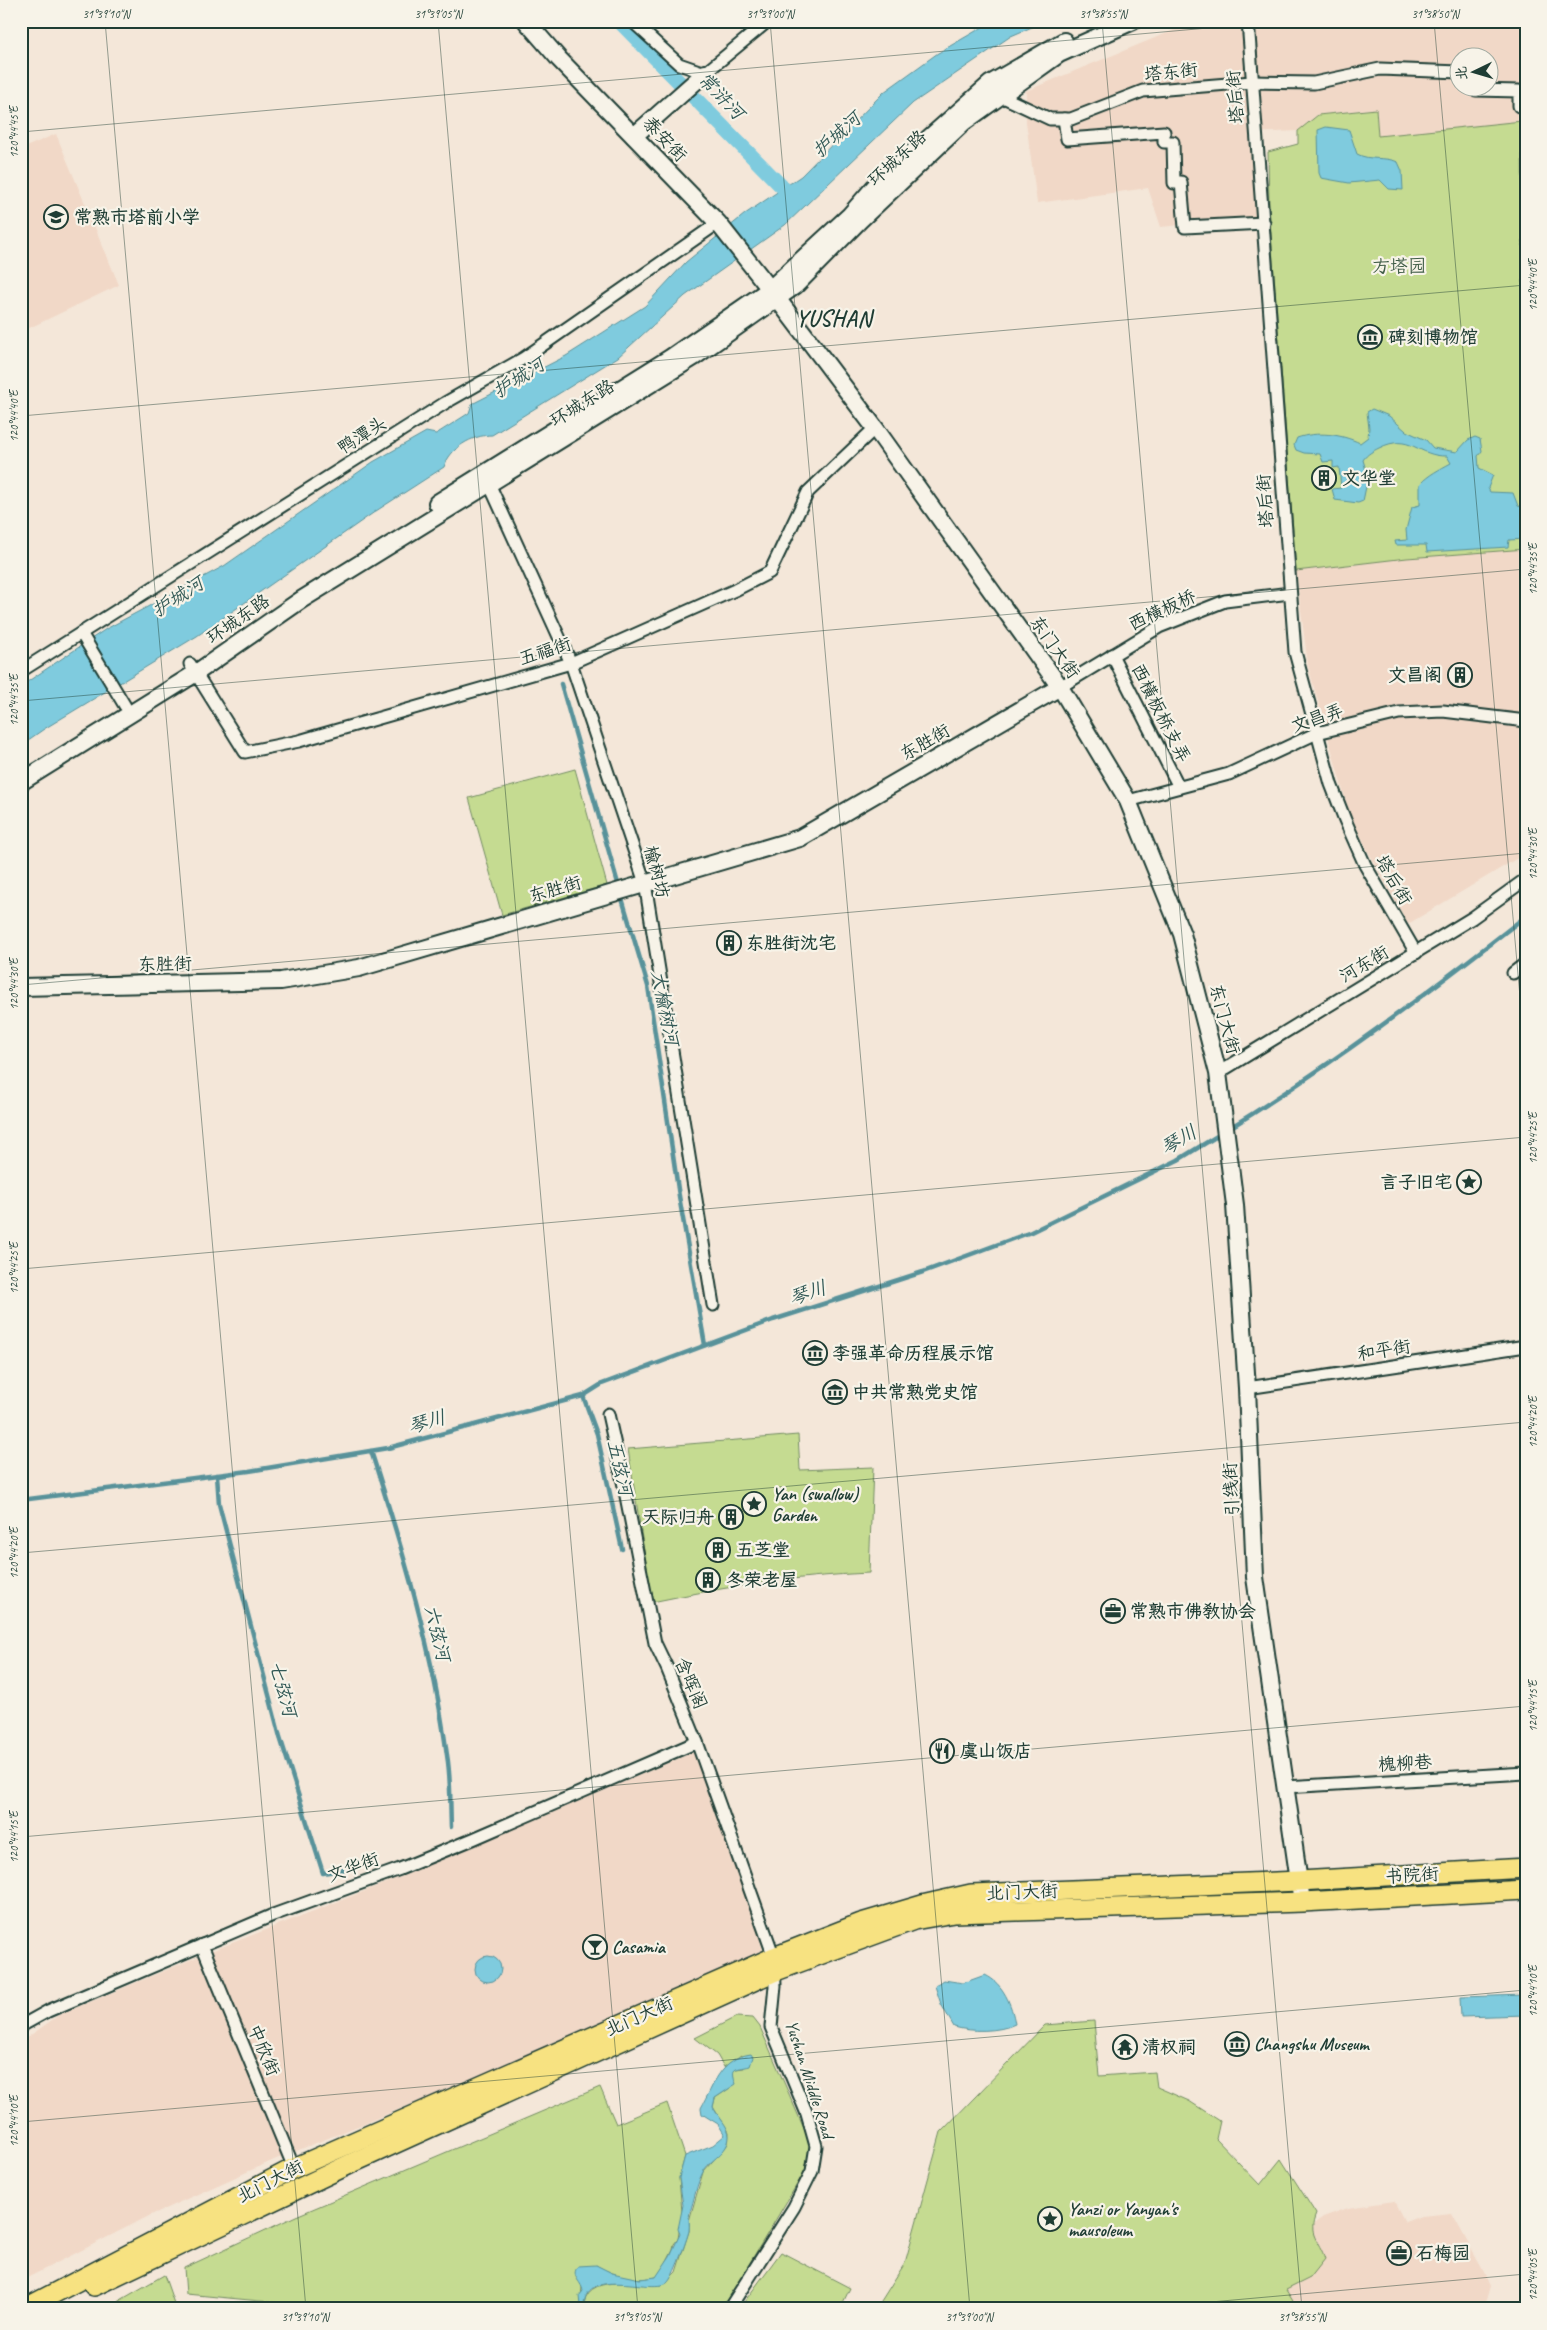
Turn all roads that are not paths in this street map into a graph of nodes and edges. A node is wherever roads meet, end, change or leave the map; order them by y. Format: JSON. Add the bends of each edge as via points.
{"nodes":[{"id":1,"x":526,"y":21,"type":"edge"},
{"id":2,"x":632,"y":21,"type":"edge"},
{"id":3,"x":768,"y":21,"type":"edge"},
{"id":4,"x":1108,"y":21,"type":"edge"},
{"id":5,"x":1133,"y":21,"type":"edge"},
{"id":6,"x":1248,"y":21,"type":"edge"},
{"id":7,"x":1450,"y":72,"type":"edge"},
{"id":8,"x":705,"y":73,"type":"junction"},
{"id":9,"x":1252,"y":82,"type":"junction"},
{"id":10,"x":996,"y":90,"type":"junction"},
{"id":11,"x":1500,"y":91,"type":"edge"},
{"id":12,"x":1526,"y":106,"type":"edge"},
{"id":13,"x":1064,"y":119,"type":"junction"},
{"id":14,"x":634,"y":136,"type":"junction"},
{"id":15,"x":718,"y":223,"type":"junction"},
{"id":16,"x":1264,"y":223,"type":"junction"},
{"id":17,"x":774,"y":294,"type":"junction"},
{"id":18,"x":875,"y":428,"type":"junction"},
{"id":19,"x":486,"y":478,"type":"junction"},
{"id":20,"x":1290,"y":593,"type":"junction"},
{"id":21,"x":81,"y":633,"type":"junction"},
{"id":22,"x":1112,"y":655,"type":"junction"},
{"id":23,"x":571,"y":664,"type":"junction"},
{"id":24,"x":193,"y":668,"type":"junction"},
{"id":25,"x":21,"y":671,"type":"edge"},
{"id":26,"x":1060,"y":687,"type":"junction"},
{"id":27,"x":125,"y":706,"type":"junction"},
{"id":28,"x":1526,"y":721,"type":"edge"},
{"id":29,"x":1317,"y":733,"type":"junction"},
{"id":30,"x":21,"y":772,"type":"edge"},
{"id":31,"x":21,"y":782,"type":"edge"},
{"id":32,"x":1179,"y":787,"type":"junction"},
{"id":33,"x":1128,"y":800,"type":"junction"},
{"id":34,"x":1526,"y":880,"type":"edge"},
{"id":35,"x":639,"y":885,"type":"junction"},
{"id":36,"x":1416,"y":953,"type":"junction"},
{"id":37,"x":1526,"y":963,"type":"edge"},
{"id":38,"x":1514,"y":973,"type":"dead end"},
{"id":39,"x":21,"y":987,"type":"edge"},
{"id":40,"x":1218,"y":1073,"type":"junction"},
{"id":41,"x":713,"y":1305,"type":"dead end"},
{"id":42,"x":1526,"y":1346,"type":"edge"},
{"id":43,"x":1247,"y":1388,"type":"junction"},
{"id":44,"x":608,"y":1414,"type":"dead end"},
{"id":45,"x":697,"y":1742,"type":"junction"},
{"id":46,"x":1526,"y":1773,"type":"edge"},
{"id":47,"x":1285,"y":1787,"type":"junction"},
{"id":48,"x":1526,"y":1868,"type":"edge"},
{"id":49,"x":1299,"y":1881,"type":"junction"},
{"id":50,"x":1526,"y":1890,"type":"edge"},
{"id":51,"x":1302,"y":1902,"type":"junction"},
{"id":52,"x":202,"y":1945,"type":"junction"},
{"id":53,"x":774,"y":1965,"type":"junction"},
{"id":54,"x":21,"y":2026,"type":"edge"},
{"id":55,"x":294,"y":2168,"type":"junction"},
{"id":56,"x":24,"y":2309,"type":"edge"},
{"id":57,"x":50,"y":2309,"type":"edge"},
{"id":58,"x":729,"y":2309,"type":"edge"}],
"edges":[{"from":1,"to":14,"type":"street","name":"泰安街"},
{"from":2,"to":8,"type":"street","via":[[679,64]]},
{"from":3,"to":8,"type":"street"},
{"from":4,"to":10,"type":"street","name":"环城东路","via":[[1051,46]]},
{"from":5,"to":10,"type":"street","name":"环城东路","via":[[1059,54]]},
{"from":6,"to":9,"type":"street","name":"塔后街"},
{"from":7,"to":9,"type":"street","name":"塔东街","via":[[1380,69],[1314,83]]},
{"from":8,"to":14,"type":"street"},
{"from":9,"to":13,"type":"street","name":"塔东街","via":[[1144,91],[1091,113]]},
{"from":9,"to":16,"type":"street","name":"塔后街"},
{"from":10,"to":13,"type":"street","name":"塔东街","via":[[1050,119]]},
{"from":10,"to":17,"type":"street","name":"环城东路","via":[[796,285]]},
{"from":11,"to":12,"type":"street","via":[[1519,91],[1520,106]]},
{"from":13,"to":16,"type":"street","via":[[1067,139],[1164,132],[1164,142],[1173,142],[1174,182],[1181,182],[1186,227]]},
{"from":14,"to":15,"type":"street","name":"泰安街"},
{"from":15,"to":17,"type":"street","name":"泰安街"},
{"from":15,"to":21,"type":"street","name":"鸭潭头","via":[[524,358],[445,403]]},
{"from":16,"to":20,"type":"street","name":"塔后街"},
{"from":17,"to":18,"type":"street","name":"东门大街"},
{"from":17,"to":19,"type":"street","name":"环城东路","via":[[694,357]]},
{"from":18,"to":23,"type":"street","name":"五福街","via":[[808,492],[770,572]]},
{"from":18,"to":26,"type":"street","name":"东门大街"},
{"from":19,"to":23,"type":"street","name":"榆树坊"},
{"from":19,"to":24,"type":"street","name":"环城东路"},
{"from":20,"to":22,"type":"street","name":"西横板桥","via":[[1225,601],[1159,627]]},
{"from":20,"to":29,"type":"street","name":"塔后街","via":[[1296,652]]},
{"from":21,"to":25,"type":"street","name":"鸭潭头"},
{"from":21,"to":27,"type":"street"},
{"from":22,"to":26,"type":"street","name":"西横板桥"},
{"from":22,"to":32,"type":"street","name":"西横板桥支弄"},
{"from":23,"to":24,"type":"street","name":"五福街","via":[[299,742],[245,752]]},
{"from":23,"to":35,"type":"street","name":"榆树坊"},
{"from":24,"to":27,"type":"street","name":"环城东路"},
{"from":24,"to":31,"type":"street","name":"环城东路"},
{"from":26,"to":33,"type":"street","name":"东门大街"},
{"from":26,"to":35,"type":"street","name":"东胜街","via":[[800,838]]},
{"from":27,"to":30,"type":"street","name":"环城东路"},
{"from":28,"to":29,"type":"street","name":"文昌弄","via":[[1443,711],[1399,713]]},
{"from":29,"to":32,"type":"street","name":"文昌弄","via":[[1229,774]]},
{"from":29,"to":36,"type":"street","name":"塔后街","via":[[1331,784],[1364,865]]},
{"from":32,"to":33,"type":"street","name":"文昌弄"},
{"from":33,"to":40,"type":"street","name":"东门大街","via":[[1182,934]]},
{"from":34,"to":36,"type":"street","name":"河东街"},
{"from":35,"to":39,"type":"street","name":"东胜街","via":[[359,968],[281,981]]},
{"from":35,"to":41,"type":"street","name":"榆树坊"},
{"from":36,"to":40,"type":"street","name":"河东街"},
{"from":37,"to":38,"type":"street"},
{"from":40,"to":43,"type":"street","name":"引线街","via":[[1235,1204]]},
{"from":42,"to":43,"type":"street","name":"和平街"},
{"from":43,"to":47,"type":"street","name":"引线街","via":[[1255,1577]]},
{"from":44,"to":45,"type":"street","name":"含晖阁","via":[[655,1643]]},
{"from":45,"to":52,"type":"street","name":"文华街","via":[[400,1869],[273,1915]]},
{"from":45,"to":53,"type":"street","name":"含晖阁"},
{"from":46,"to":47,"type":"street","name":"槐柳巷"},
{"from":47,"to":49,"type":"street","name":"引线街"},
{"from":48,"to":49,"type":"main road","name":"书院街"},
{"from":49,"to":51,"type":"street","name":"引线街"},
{"from":49,"to":53,"type":"main road","name":"北门大街","via":[[971,1894],[861,1923]]},
{"from":50,"to":51,"type":"main road","name":"书院街"},
{"from":51,"to":53,"type":"main road","name":"北门大街","via":[[954,1913],[914,1920]]},
{"from":52,"to":54,"type":"street","name":"文华街","via":[[48,2010]]},
{"from":52,"to":55,"type":"street","name":"中欣街"},
{"from":53,"to":55,"type":"main road","name":"北门大街"},
{"from":53,"to":57,"type":"main road","name":"北门大街"},
{"from":53,"to":58,"type":"street","name":"Yushan Middle Road","via":[[772,2027],[807,2114],[816,2146],[812,2171],[794,2207]]},
{"from":55,"to":56,"type":"main road","name":"北门大街"}]}
